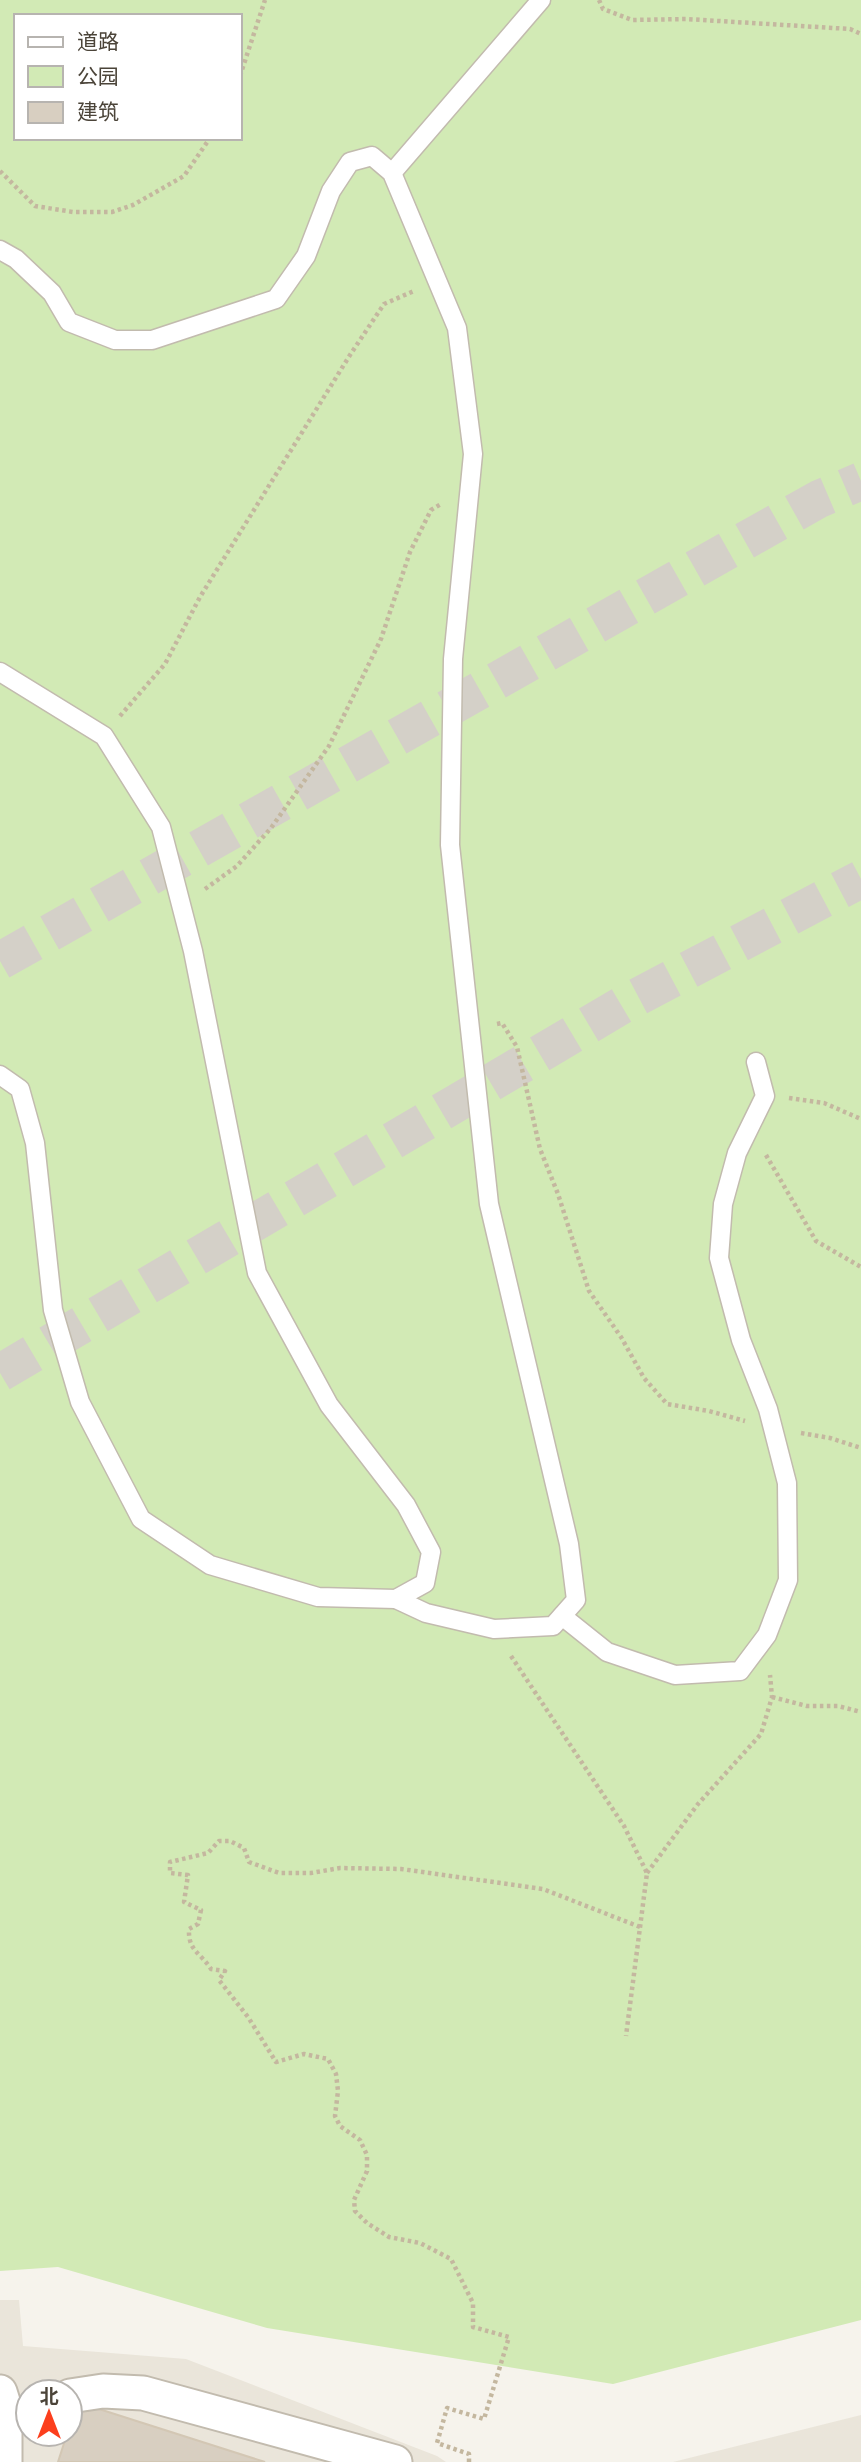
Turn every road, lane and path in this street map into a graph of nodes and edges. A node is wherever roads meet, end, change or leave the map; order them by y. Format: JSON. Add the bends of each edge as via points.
{"nodes":[{"id":1,"x":265,"y":0,"type":"edge"},
{"id":2,"x":541,"y":0,"type":"edge"},
{"id":3,"x":599,"y":0,"type":"edge"},
{"id":4,"x":861,"y":34,"type":"edge"},
{"id":5,"x":242,"y":70,"type":"edge"},
{"id":6,"x":208,"y":140,"type":"edge"},
{"id":7,"x":0,"y":171,"type":"edge"},
{"id":8,"x":392,"y":173,"type":"junction"},
{"id":9,"x":0,"y":250,"type":"edge"},
{"id":10,"x":437,"y":280,"type":"junction"},
{"id":11,"x":470,"y":485,"type":"junction"},
{"id":12,"x":0,"y":672,"type":"edge"},
{"id":13,"x":104,"y":736,"type":"junction"},
{"id":14,"x":182,"y":906,"type":"junction"},
{"id":15,"x":472,"y":1031,"type":"junction"},
{"id":16,"x":756,"y":1062,"type":"dead end"},
{"id":17,"x":0,"y":1075,"type":"edge"},
{"id":18,"x":765,"y":1096,"type":"junction"},
{"id":19,"x":861,"y":1119,"type":"edge"},
{"id":20,"x":750,"y":1127,"type":"junction"},
{"id":21,"x":861,"y":1266,"type":"edge"},
{"id":22,"x":773,"y":1428,"type":"junction"},
{"id":23,"x":861,"y":1448,"type":"edge"},
{"id":24,"x":396,"y":1599,"type":"junction"},
{"id":25,"x":562,"y":1616,"type":"junction"},
{"id":26,"x":494,"y":1629,"type":"junction"},
{"id":27,"x":768,"y":1635,"type":"junction"},
{"id":28,"x":772,"y":1697,"type":"junction"},
{"id":29,"x":861,"y":1712,"type":"edge"},
{"id":30,"x":647,"y":1873,"type":"junction"},
{"id":31,"x":640,"y":1927,"type":"junction"},
{"id":32,"x":626,"y":2036,"type":"dead end"},
{"id":33,"x":84,"y":2394,"type":"edge"},
{"id":34,"x":11,"y":2401,"type":"edge"},
{"id":35,"x":5,"y":2462,"type":"edge"},
{"id":36,"x":395,"y":2462,"type":"edge"},
{"id":37,"x":469,"y":2462,"type":"edge"}],
"edges":[{"from":1,"to":5,"type":"path"},
{"from":2,"to":8,"type":"lane"},
{"from":3,"to":4,"type":"path","via":[[603,9],[632,20],[850,29]]},
{"from":6,"to":7,"type":"path","via":[[184,176],[112,212],[35,206]]},
{"from":8,"to":9,"type":"lane","via":[[372,156],[350,162],[331,191],[306,256],[276,299],[152,340],[115,340],[69,322],[52,293]]},
{"from":8,"to":10,"type":"lane"},
{"from":10,"to":11,"type":"lane","via":[[457,328],[472,454]]},
{"from":10,"to":13,"type":"path","via":[[384,304],[200,597],[165,664]]},
{"from":11,"to":14,"type":"path","via":[[431,510],[410,552],[381,639],[329,746],[271,828],[237,866]]},
{"from":11,"to":15,"type":"lane","via":[[453,659],[450,845]]},
{"from":12,"to":13,"type":"lane"},
{"from":13,"to":14,"type":"lane","via":[[161,827]]},
{"from":14,"to":24,"type":"lane","via":[[257,1273],[329,1405],[406,1504],[431,1552],[425,1583]]},
{"from":15,"to":22,"type":"path","via":[[502,1023],[517,1047],[540,1149],[589,1291],[644,1378],[667,1404]]},
{"from":15,"to":25,"type":"lane","via":[[489,1204],[569,1544],[576,1600]]},
{"from":16,"to":18,"type":"lane"},
{"from":17,"to":24,"type":"lane","via":[[20,1089],[35,1143],[53,1310],[80,1402],[141,1519],[210,1565],[318,1597]]},
{"from":18,"to":19,"type":"path","via":[[824,1103]]},
{"from":18,"to":20,"type":"lane"},
{"from":20,"to":21,"type":"path","via":[[816,1241]]},
{"from":20,"to":22,"type":"lane","via":[[737,1153],[723,1204],[719,1258],[741,1340]]},
{"from":22,"to":23,"type":"path"},
{"from":22,"to":27,"type":"lane","via":[[787,1483],[788,1580]]},
{"from":24,"to":26,"type":"lane","via":[[426,1613]]},
{"from":25,"to":26,"type":"lane","via":[[553,1626]]},
{"from":25,"to":27,"type":"lane","via":[[607,1652],[675,1675],[740,1671]]},
{"from":26,"to":30,"type":"path","via":[[624,1826]]},
{"from":27,"to":28,"type":"path"},
{"from":28,"to":29,"type":"path"},
{"from":28,"to":30,"type":"path","via":[[761,1734],[698,1804]]},
{"from":30,"to":31,"type":"path"},
{"from":31,"to":32,"type":"path"},
{"from":31,"to":37,"type":"path","via":[[543,1889],[401,1869],[340,1867],[279,1873],[248,1862],[244,1848],[230,1841],[219,1842],[208,1853],[170,1862],[170,1873],[188,1875],[184,1902],[201,1910],[198,1924],[189,1929],[188,1942],[211,1969],[225,1971],[219,1980],[276,2062],[304,2054],[328,2059],[336,2074],[335,2116],[340,2126],[360,2140],[367,2155],[355,2211],[389,2237],[452,2259],[472,2302],[473,2327],[509,2337],[484,2419],[447,2408],[437,2443],[469,2455]]},
{"from":33,"to":36,"type":"street","via":[[143,2393]]},
{"from":34,"to":35,"type":"street"}]}
